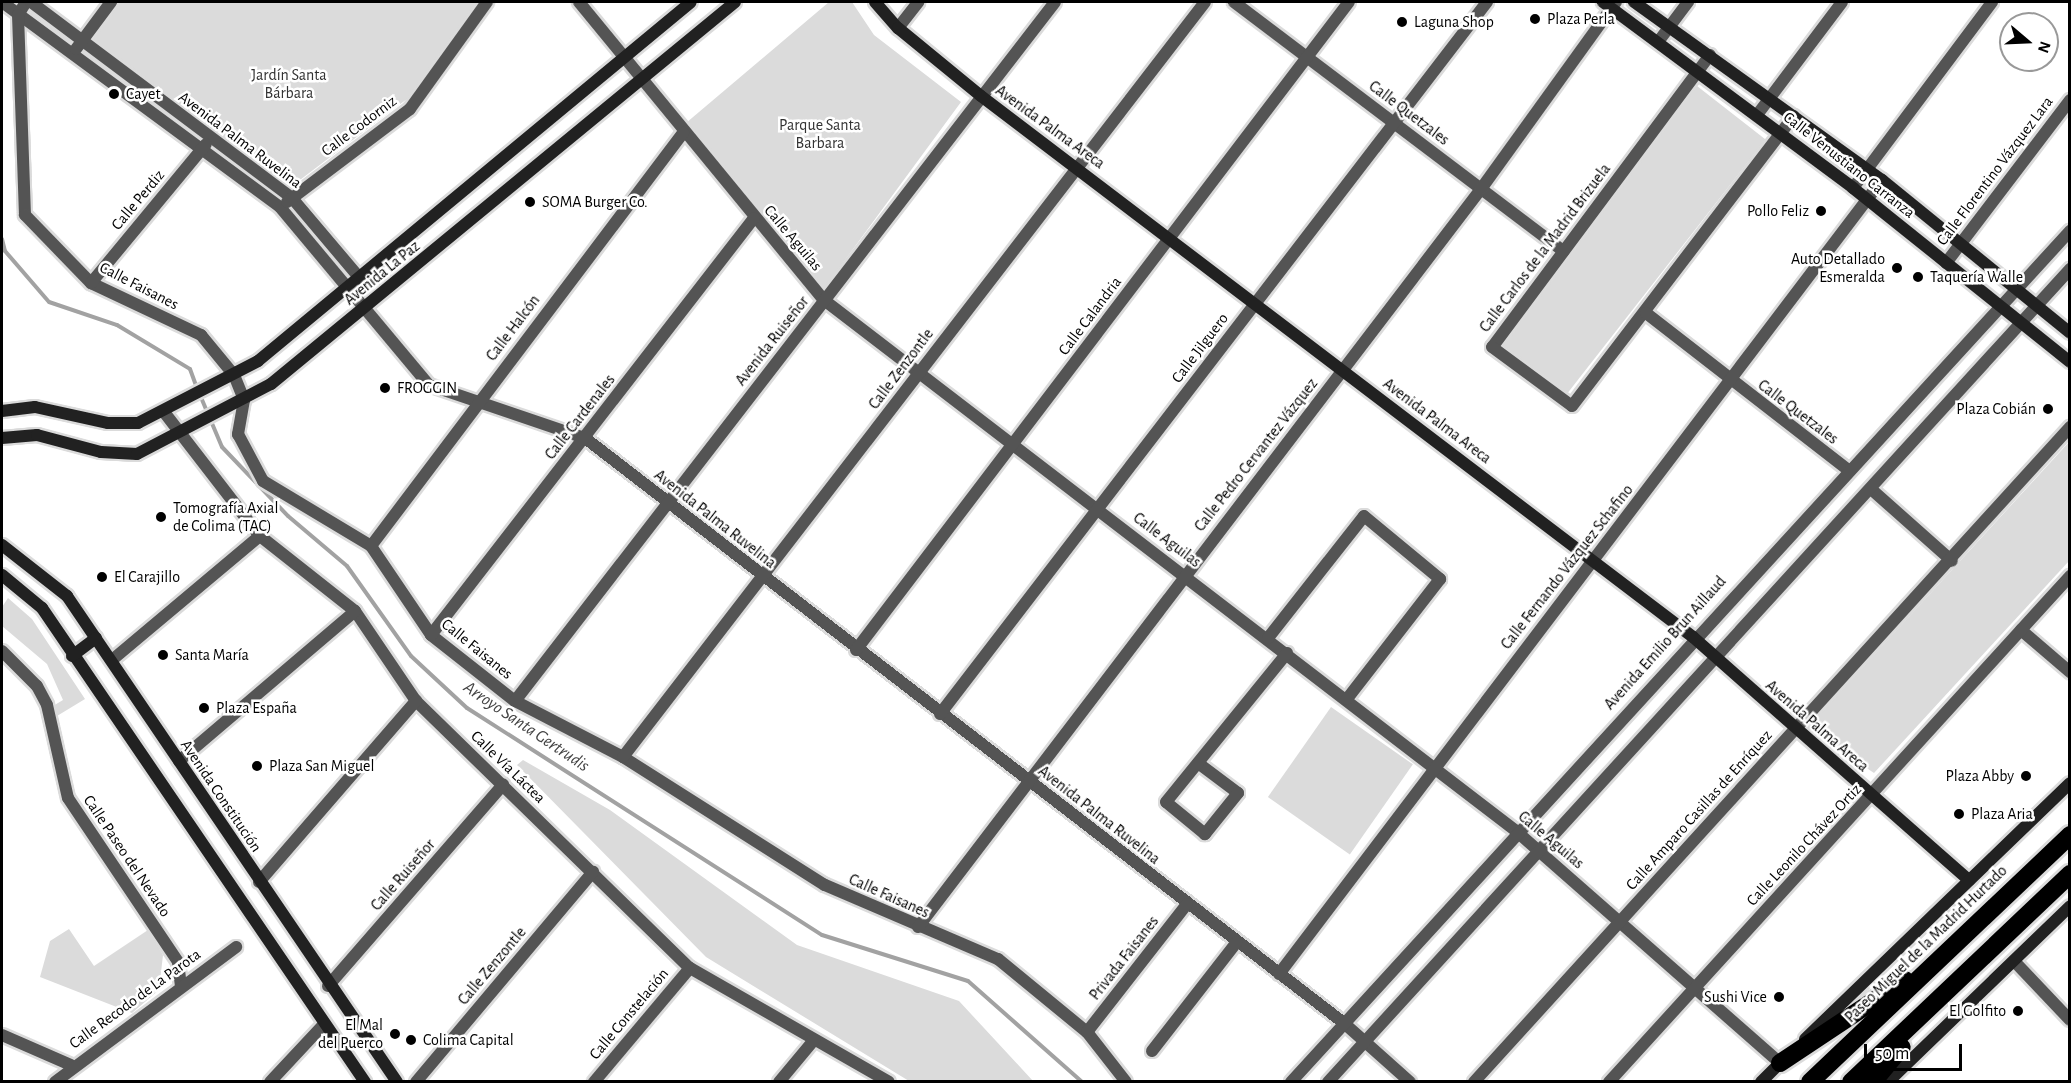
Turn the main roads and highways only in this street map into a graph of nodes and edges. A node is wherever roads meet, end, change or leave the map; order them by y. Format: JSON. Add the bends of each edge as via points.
{"nodes":[{"id":1,"x":2070,"y":835,"type":"edge"},
{"id":2,"x":2070,"y":874,"type":"edge"},
{"id":3,"x":1946,"y":952,"type":"junction"},
{"id":4,"x":1966,"y":972,"type":"junction"},
{"id":5,"x":1780,"y":1063,"type":"road end"},
{"id":6,"x":1810,"y":1082,"type":"edge"},
{"id":7,"x":1851,"y":1082,"type":"edge"},
{"id":8,"x":1873,"y":1082,"type":"edge"}],
"edges":[{"from":1,"to":3,"type":"highway","name":"Paseo Miguel de la Madrid Hurtado"},
{"from":2,"to":4,"type":"highway"},
{"from":3,"to":5,"type":"highway"},
{"from":3,"to":6,"type":"highway","name":"Paseo Miguel de la Madrid Hurtado"},
{"from":4,"to":7,"type":"highway"},
{"from":4,"to":8,"type":"highway"}]}
